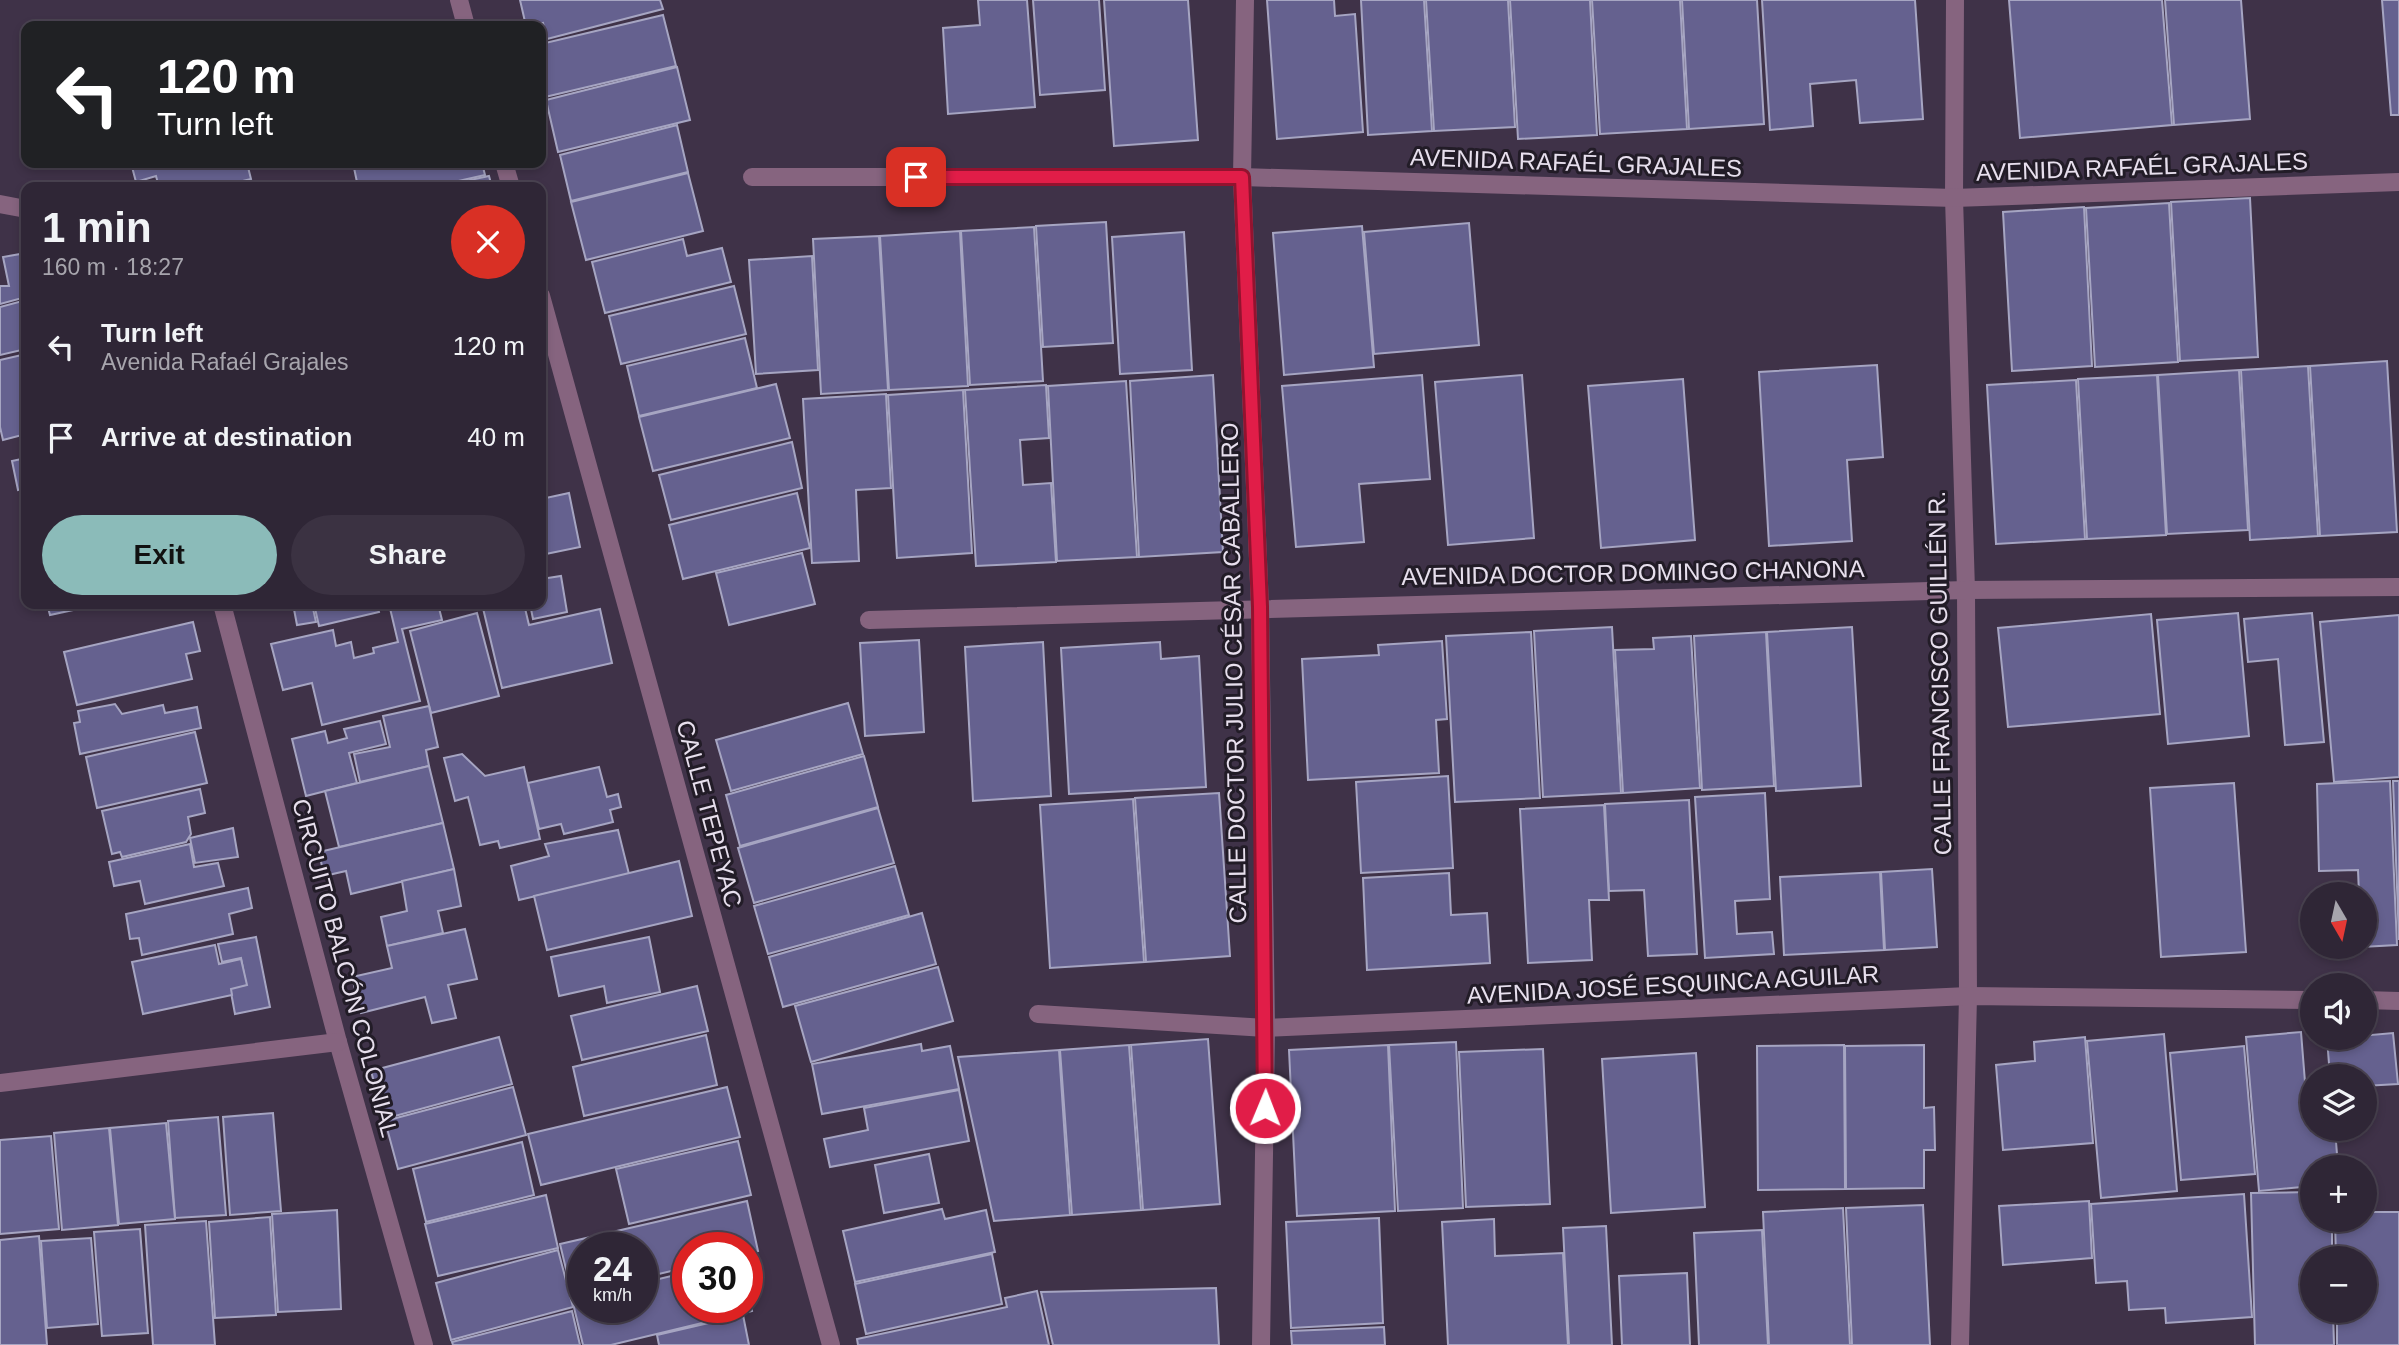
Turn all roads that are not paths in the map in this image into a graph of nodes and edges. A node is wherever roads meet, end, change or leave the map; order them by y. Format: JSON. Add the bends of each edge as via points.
{"nodes":[{"id":1,"x":459,"y":0,"type":"edge"},
{"id":2,"x":1245,"y":0,"type":"edge"},
{"id":3,"x":1955,"y":0,"type":"edge"},
{"id":4,"x":465,"y":21,"type":"edge"},
{"id":5,"x":752,"y":177,"type":"dead end"},
{"id":6,"x":1242,"y":177,"type":"junction"},
{"id":7,"x":2399,"y":182,"type":"edge"},
{"id":8,"x":1954,"y":198,"type":"junction"},
{"id":9,"x":0,"y":204,"type":"edge"},
{"id":10,"x":21,"y":208,"type":"edge"},
{"id":11,"x":546,"y":314,"type":"edge"},
{"id":12,"x":2399,"y":587,"type":"edge"},
{"id":13,"x":1966,"y":590,"type":"junction"},
{"id":14,"x":1260,"y":607,"type":"junction"},
{"id":15,"x":223,"y":609,"type":"edge"},
{"id":16,"x":869,"y":620,"type":"dead end"},
{"id":17,"x":1968,"y":996,"type":"junction"},
{"id":18,"x":2300,"y":1000,"type":"edge"},
{"id":19,"x":2377,"y":1000,"type":"edge"},
{"id":20,"x":2399,"y":1001,"type":"edge"},
{"id":21,"x":1038,"y":1014,"type":"dead end"},
{"id":22,"x":1266,"y":1028,"type":"junction"},
{"id":23,"x":338,"y":1042,"type":"junction"},
{"id":24,"x":0,"y":1083,"type":"edge"},
{"id":25,"x":424,"y":1345,"type":"edge"},
{"id":26,"x":831,"y":1345,"type":"edge"},
{"id":27,"x":1261,"y":1345,"type":"edge"},
{"id":28,"x":1960,"y":1345,"type":"edge"}],
"edges":[{"from":1,"to":4,"type":"street"},
{"from":2,"to":6,"type":"street","name":"CALLE DOCTOR JULIO CÉSAR CABALLERO"},
{"from":3,"to":8,"type":"street","name":"CALLE FRANCISCO GUILLÉN R."},
{"from":5,"to":6,"type":"street","name":"AVENIDA RAFAÉL GRAJALES"},
{"from":6,"to":8,"type":"street","name":"AVENIDA RAFAÉL GRAJALES"},
{"from":6,"to":14,"type":"street","name":"CALLE DOCTOR JULIO CÉSAR CABALLERO"},
{"from":7,"to":8,"type":"street","name":"AVENIDA RAFAÉL GRAJALES"},
{"from":8,"to":13,"type":"street","name":"CALLE FRANCISCO GUILLÉN R."},
{"from":9,"to":10,"type":"street"},
{"from":11,"to":26,"type":"street","name":"CALLE TEPEYAC"},
{"from":12,"to":13,"type":"street","name":"AVENIDA DOCTOR DOMINGO CHANONA"},
{"from":13,"to":14,"type":"street","name":"AVENIDA DOCTOR DOMINGO CHANONA"},
{"from":13,"to":17,"type":"street","name":"CALLE FRANCISCO GUILLÉN R."},
{"from":14,"to":16,"type":"street","name":"AVENIDA DOCTOR DOMINGO CHANONA"},
{"from":14,"to":22,"type":"street","name":"CALLE DOCTOR JULIO CÉSAR CABALLERO"},
{"from":15,"to":23,"type":"street","name":"CIRCUITO BALCÓN COLONIAL"},
{"from":17,"to":18,"type":"street","name":"AVENIDA JOSÉ ESQUINCA AGUILAR"},
{"from":17,"to":22,"type":"street","name":"AVENIDA JOSÉ ESQUINCA AGUILAR"},
{"from":17,"to":28,"type":"street","name":"CALLE FRANCISCO GUILLÉN R."},
{"from":19,"to":20,"type":"street"},
{"from":21,"to":22,"type":"street","name":"AVENIDA JOSÉ ESQUINCA AGUILAR"},
{"from":22,"to":27,"type":"street","name":"CALLE DOCTOR JULIO CÉSAR CABALLERO"},
{"from":23,"to":24,"type":"street"},
{"from":23,"to":25,"type":"street","name":"CIRCUITO BALCÓN COLONIAL"}]}
